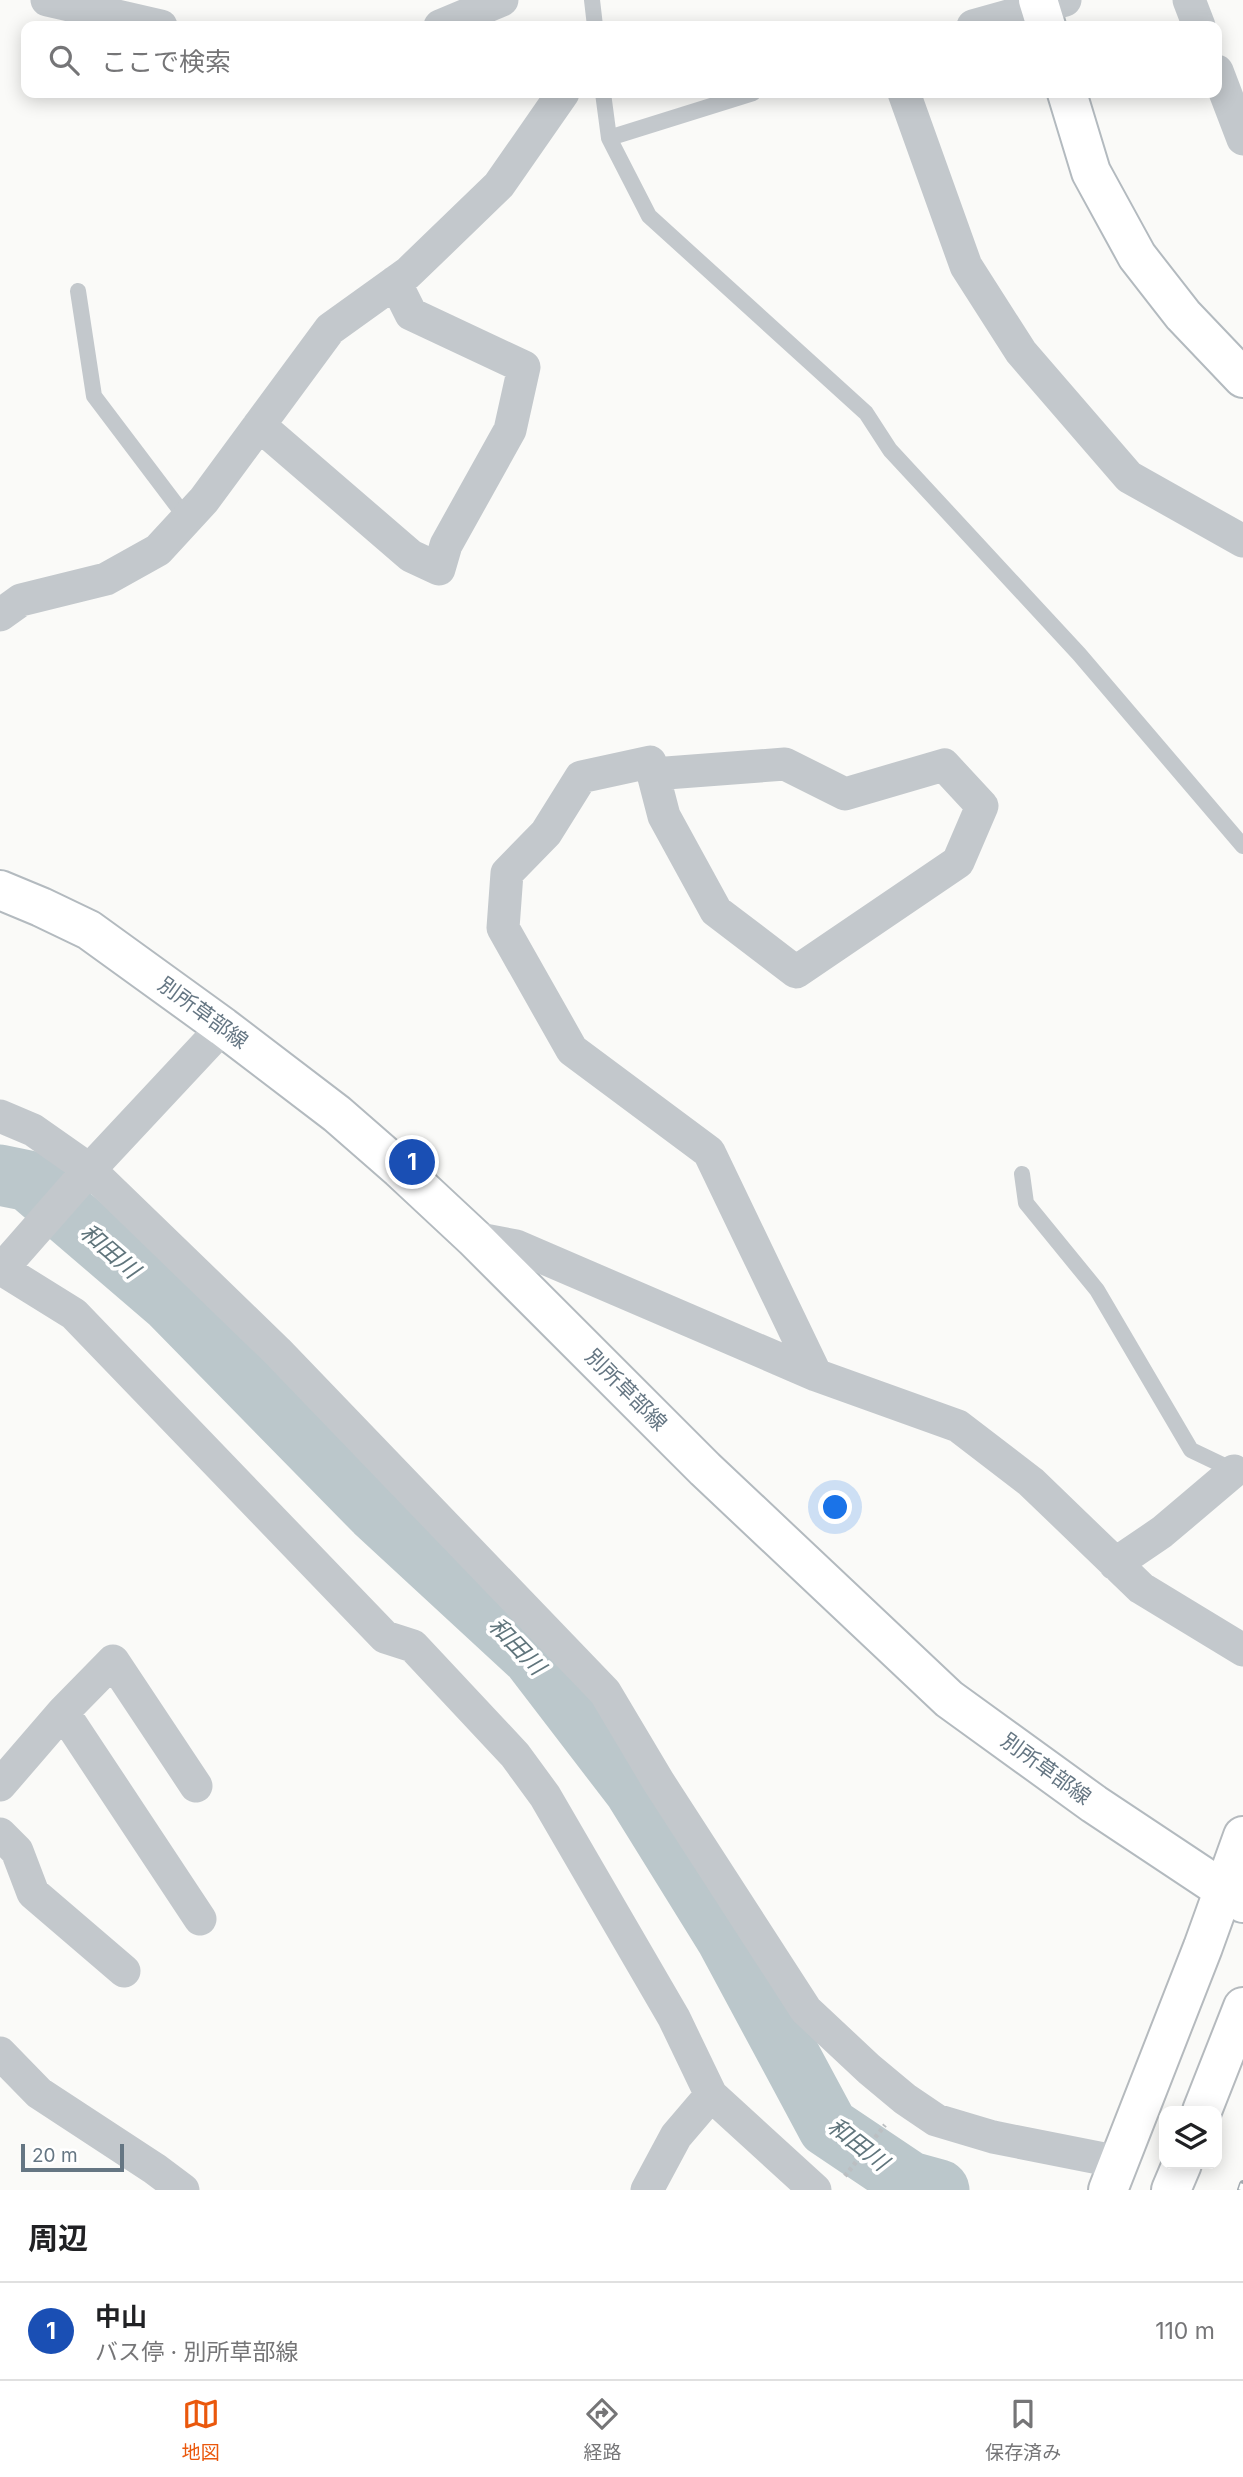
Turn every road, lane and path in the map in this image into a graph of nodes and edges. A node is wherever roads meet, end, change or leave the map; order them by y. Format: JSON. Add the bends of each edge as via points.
{"nodes":[{"id":1,"x":47,"y":0,"type":"edge"},
{"id":2,"x":502,"y":0,"type":"edge"},
{"id":3,"x":592,"y":0,"type":"edge"},
{"id":4,"x":1189,"y":0,"type":"edge"},
{"id":5,"x":1048,"y":8,"type":"edge"},
{"id":6,"x":139,"y":21,"type":"edge"},
{"id":7,"x":452,"y":21,"type":"edge"},
{"id":8,"x":594,"y":21,"type":"edge"},
{"id":9,"x":994,"y":21,"type":"edge"},
{"id":10,"x":1197,"y":21,"type":"edge"},
{"id":11,"x":1222,"y":84,"type":"edge"},
{"id":12,"x":560,"y":98,"type":"edge"},
{"id":13,"x":604,"y":98,"type":"edge"},
{"id":14,"x":737,"y":98,"type":"edge"},
{"id":15,"x":906,"y":98,"type":"edge"},
{"id":16,"x":1069,"y":98,"type":"edge"},
{"id":17,"x":609,"y":138,"type":"junction"},
{"id":18,"x":1243,"y":139,"type":"edge"},
{"id":19,"x":395,"y":282,"type":"junction"},
{"id":20,"x":79,"y":291,"type":"dead end"},
{"id":21,"x":1243,"y":378,"type":"edge"},
{"id":22,"x":259,"y":425,"type":"junction"},
{"id":23,"x":187,"y":519,"type":"junction"},
{"id":24,"x":1243,"y":541,"type":"edge"},
{"id":25,"x":0,"y":615,"type":"edge"},
{"id":26,"x":653,"y":774,"type":"junction"},
{"id":27,"x":1243,"y":846,"type":"edge"},
{"id":28,"x":0,"y":890,"type":"edge"},
{"id":29,"x":223,"y":1027,"type":"junction"},
{"id":30,"x":0,"y":1115,"type":"edge"},
{"id":31,"x":1022,"y":1174,"type":"dead end"},
{"id":32,"x":85,"y":1176,"type":"junction"},
{"id":33,"x":474,"y":1238,"type":"junction"},
{"id":34,"x":4,"y":1266,"type":"edge"},
{"id":35,"x":816,"y":1375,"type":"junction"},
{"id":36,"x":1239,"y":1473,"type":"edge"},
{"id":37,"x":1115,"y":1564,"type":"junction"},
{"id":38,"x":1243,"y":1650,"type":"edge"},
{"id":39,"x":63,"y":1712,"type":"junction"},
{"id":40,"x":0,"y":1785,"type":"edge"},
{"id":41,"x":196,"y":1787,"type":"dead end"},
{"id":42,"x":0,"y":1834,"type":"edge"},
{"id":43,"x":1243,"y":1836,"type":"edge"},
{"id":44,"x":1233,"y":1897,"type":"edge"},
{"id":45,"x":200,"y":1919,"type":"dead end"},
{"id":46,"x":124,"y":1971,"type":"dead end"},
{"id":47,"x":1243,"y":2007,"type":"edge"},
{"id":48,"x":0,"y":2053,"type":"edge"},
{"id":49,"x":711,"y":2095,"type":"junction"},
{"id":50,"x":1204,"y":2106,"type":"edge"},
{"id":51,"x":888,"y":2121,"type":"dead end"},
{"id":52,"x":1180,"y":2169,"type":"edge"},
{"id":53,"x":1113,"y":2177,"type":"edge"},
{"id":54,"x":828,"y":2185,"type":"edge"},
{"id":55,"x":183,"y":2190,"type":"edge"},
{"id":56,"x":648,"y":2190,"type":"edge"},
{"id":57,"x":1171,"y":2190,"type":"edge"}],
"edges":[{"from":1,"to":6,"type":"street"},
{"from":2,"to":7,"type":"street"},
{"from":3,"to":8,"type":"lane"},
{"from":4,"to":10,"type":"street"},
{"from":5,"to":9,"type":"street"},
{"from":11,"to":18,"type":"street"},
{"from":12,"to":19,"type":"street","via":[[499,185]]},
{"from":13,"to":17,"type":"lane"},
{"from":14,"to":17,"type":"lane"},
{"from":15,"to":24,"type":"street","via":[[966,266],[1021,352],[1129,477]]},
{"from":16,"to":21,"type":"main road","via":[[1091,172],[1137,256],[1183,316]]},
{"from":17,"to":27,"type":"lane","via":[[649,216],[866,413],[890,450],[1079,654]]},
{"from":19,"to":22,"type":"street","via":[[330,329]]},
{"from":19,"to":22,"type":"street","via":[[411,314],[524,367],[510,430],[446,545],[439,569],[411,556]]},
{"from":20,"to":23,"type":"lane","via":[[94,396]]},
{"from":22,"to":23,"type":"street"},
{"from":23,"to":25,"type":"street","via":[[158,550],[106,579],[21,600]]},
{"from":26,"to":26,"type":"street","via":[[785,764],[845,793],[944,765],[982,806],[958,862],[796,972],[716,911],[664,816]]},
{"from":26,"to":35,"type":"street","via":[[650,762],[581,777],[546,833],[507,873],[503,928],[572,1049],[709,1152]]},
{"from":28,"to":29,"type":"main road","name":"別所草部線","via":[[89,930]]},
{"from":29,"to":32,"type":"street"},
{"from":29,"to":33,"type":"main road","name":"別所草部線","via":[[337,1114]]},
{"from":30,"to":32,"type":"street","via":[[33,1130]]},
{"from":31,"to":36,"type":"lane","via":[[1027,1203],[1097,1290],[1191,1450]]},
{"from":32,"to":34,"type":"street"},
{"from":32,"to":53,"type":"street","via":[[277,1351],[605,1692],[806,2010],[869,2069],[936,2120]]},
{"from":33,"to":35,"type":"street","via":[[516,1246]]},
{"from":33,"to":44,"type":"main road","name":"別所草部線","via":[[705,1469],[948,1699]]},
{"from":34,"to":49,"type":"street","via":[[74,1314],[385,1637],[413,1646],[515,1755],[545,1796],[674,2018]]},
{"from":35,"to":37,"type":"street","via":[[958,1426],[1031,1482]]},
{"from":36,"to":37,"type":"street"},
{"from":37,"to":38,"type":"street","via":[[1141,1588]]},
{"from":39,"to":40,"type":"street"},
{"from":39,"to":41,"type":"street","via":[[113,1661]]},
{"from":39,"to":45,"type":"street"},
{"from":42,"to":46,"type":"street","via":[[17,1851],[33,1894]]},
{"from":43,"to":44,"type":"main road"},
{"from":44,"to":53,"type":"main road","via":[[1203,1947]]},
{"from":47,"to":50,"type":"main road"},
{"from":48,"to":55,"type":"street","via":[[39,2094]]},
{"from":49,"to":54,"type":"street"},
{"from":49,"to":56,"type":"street","via":[[676,2136]]},
{"from":51,"to":54,"type":"path"},
{"from":52,"to":57,"type":"main road"}]}
